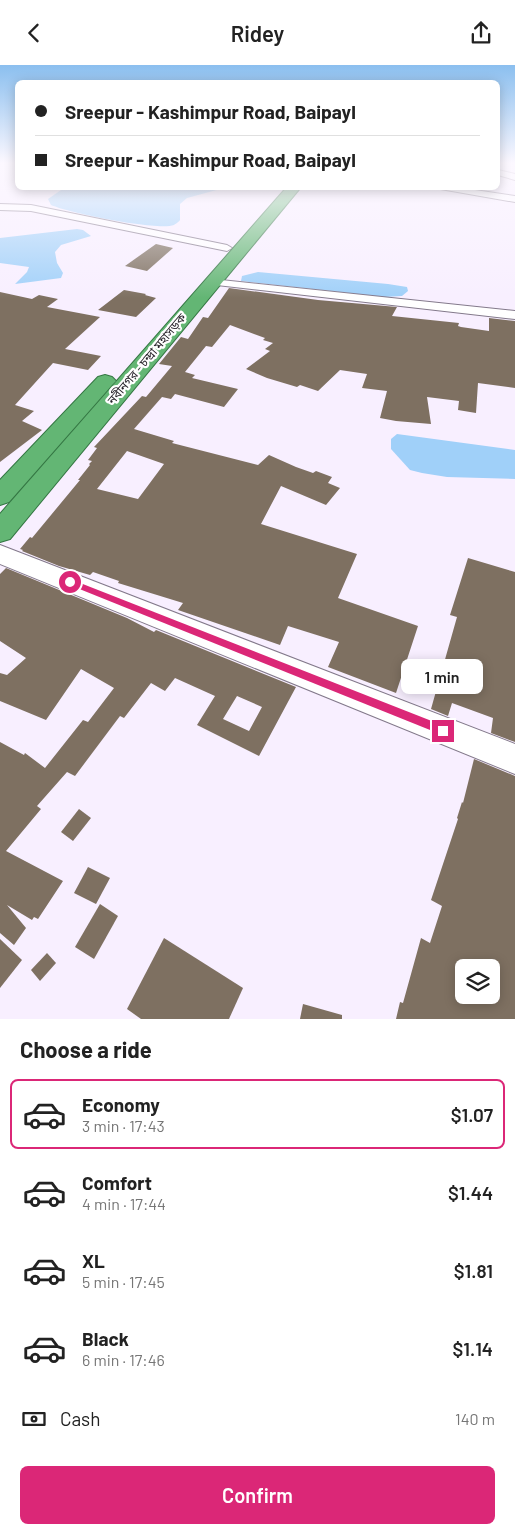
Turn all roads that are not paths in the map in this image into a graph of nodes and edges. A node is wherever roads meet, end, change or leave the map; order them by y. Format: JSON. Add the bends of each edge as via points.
{"nodes":[{"id":1,"x":34,"y":209,"type":"edge"},
{"id":2,"x":263,"y":209,"type":"edge"},
{"id":3,"x":276,"y":209,"type":"edge"},
{"id":4,"x":227,"y":248,"type":"junction"},
{"id":5,"x":212,"y":282,"type":"junction"},
{"id":6,"x":515,"y":315,"type":"edge"},
{"id":7,"x":0,"y":496,"type":"edge"},
{"id":8,"x":0,"y":532,"type":"edge"},
{"id":9,"x":0,"y":554,"type":"edge"},
{"id":10,"x":515,"y":759,"type":"edge"}],
"edges":[{"from":1,"to":4,"type":"street"},
{"from":2,"to":4,"type":"highway","name":"নবীনগর - চন্দ্রা মহাসড়ক"},
{"from":3,"to":5,"type":"highway","name":"নবীনগর - চন্দ্রা মহাসড়ক"},
{"from":4,"to":7,"type":"highway","name":"নবীনগর - চন্দ্রা মহাসড়ক"},
{"from":5,"to":6,"type":"street"},
{"from":5,"to":8,"type":"highway","name":"নবীনগর - চন্দ্রা মহাসড়ক"},
{"from":9,"to":10,"type":"street"}]}
